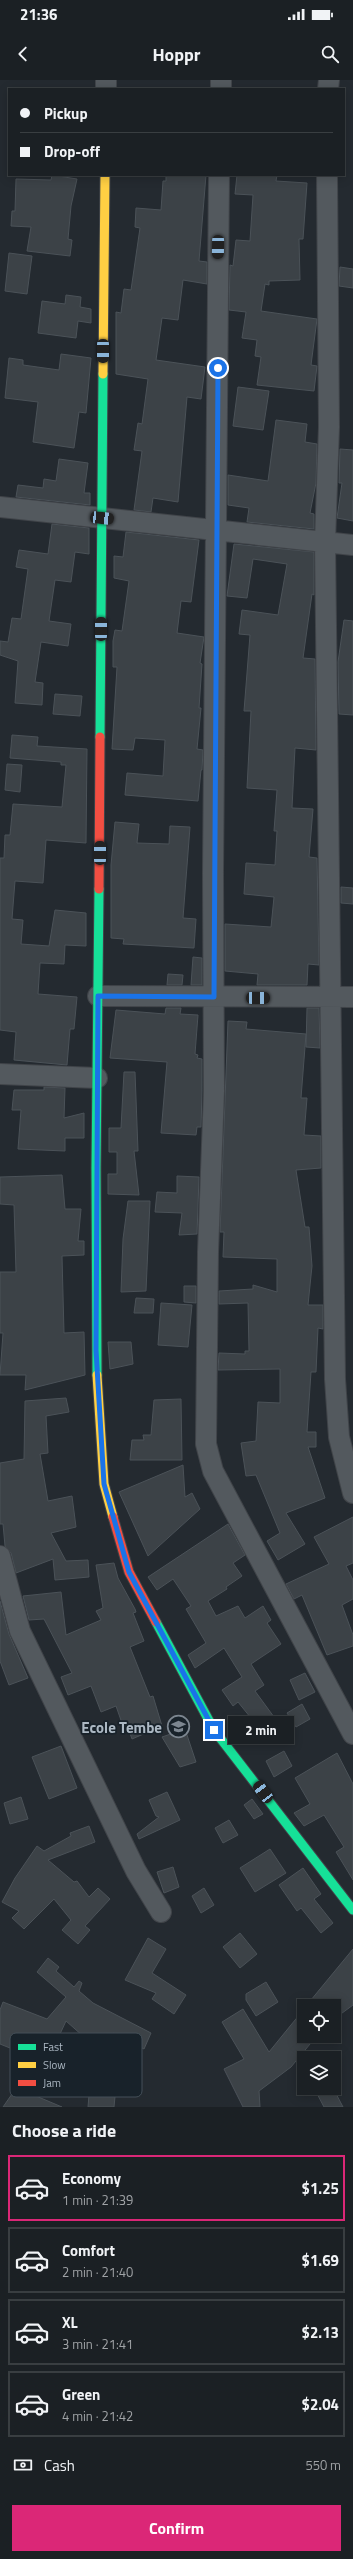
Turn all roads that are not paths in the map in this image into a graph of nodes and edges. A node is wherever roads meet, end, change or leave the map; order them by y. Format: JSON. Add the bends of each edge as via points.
{"nodes":[{"id":1,"x":105,"y":176,"type":"edge"},
{"id":2,"x":219,"y":176,"type":"edge"},
{"id":3,"x":327,"y":176,"type":"edge"},
{"id":4,"x":0,"y":507,"type":"edge"},
{"id":5,"x":102,"y":518,"type":"junction"},
{"id":6,"x":216,"y":531,"type":"junction"},
{"id":7,"x":325,"y":542,"type":"junction"},
{"id":8,"x":353,"y":545,"type":"edge"},
{"id":9,"x":98,"y":996,"type":"junction"},
{"id":10,"x":214,"y":997,"type":"junction"},
{"id":11,"x":353,"y":997,"type":"edge"},
{"id":12,"x":331,"y":998,"type":"junction"},
{"id":13,"x":0,"y":1074,"type":"edge"},
{"id":14,"x":97,"y":1078,"type":"junction"},
{"id":15,"x":353,"y":1493,"type":"edge"},
{"id":16,"x":0,"y":1556,"type":"edge"},
{"id":17,"x":353,"y":1734,"type":"edge"},
{"id":18,"x":353,"y":1910,"type":"edge"},
{"id":19,"x":161,"y":1912,"type":"dead end"}],
"edges":[{"from":1,"to":5,"type":"street"},
{"from":2,"to":6,"type":"street"},
{"from":3,"to":7,"type":"street","via":[[329,427]]},
{"from":4,"to":5,"type":"street"},
{"from":5,"to":6,"type":"street"},
{"from":5,"to":9,"type":"street"},
{"from":6,"to":7,"type":"street"},
{"from":6,"to":10,"type":"street"},
{"from":7,"to":8,"type":"street"},
{"from":7,"to":12,"type":"street"},
{"from":9,"to":10,"type":"street"},
{"from":9,"to":14,"type":"street"},
{"from":10,"to":12,"type":"street"},
{"from":10,"to":17,"type":"street","via":[[213,1156],[208,1252],[208,1457],[269,1579]]},
{"from":11,"to":12,"type":"street"},
{"from":12,"to":15,"type":"street","via":[[335,1379],[339,1437]]},
{"from":13,"to":14,"type":"street"},
{"from":14,"to":18,"type":"street","via":[[96,1350],[102,1466],[104,1484],[129,1572],[214,1730]]},
{"from":16,"to":19,"type":"street","via":[[20,1631],[132,1864]]}]}
